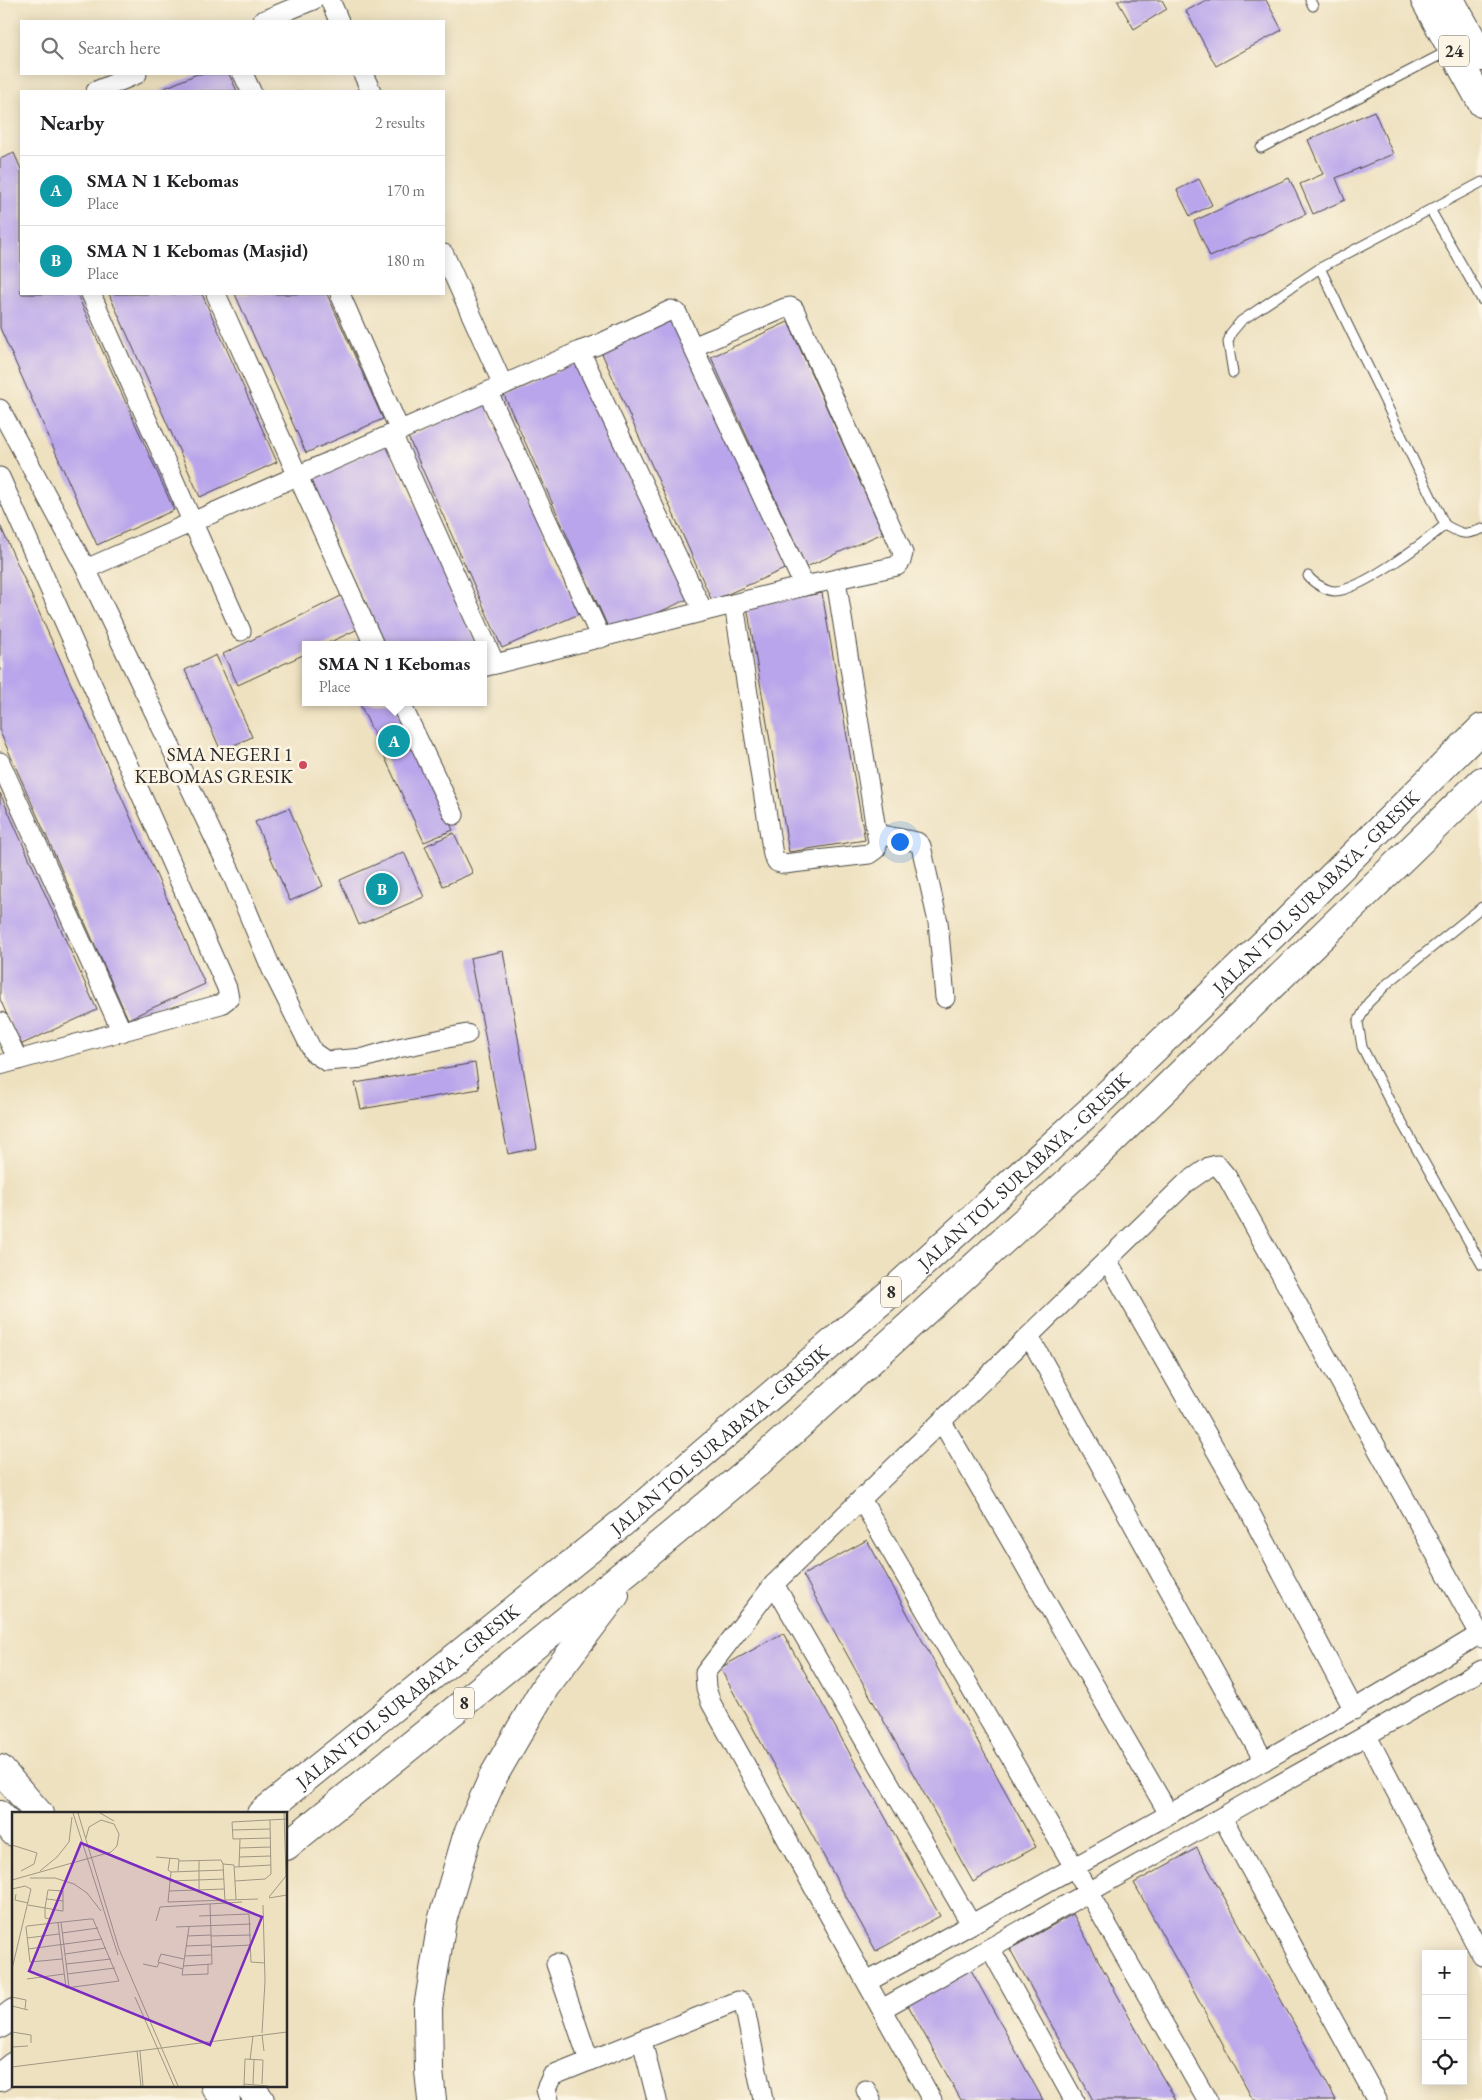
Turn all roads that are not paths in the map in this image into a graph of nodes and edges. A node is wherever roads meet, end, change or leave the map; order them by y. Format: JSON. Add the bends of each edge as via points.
{"nodes":[{"id":1,"x":313,"y":0,"type":"edge"},
{"id":2,"x":330,"y":0,"type":"edge"},
{"id":3,"x":1425,"y":0,"type":"edge"},
{"id":4,"x":1450,"y":0,"type":"edge"},
{"id":5,"x":264,"y":20,"type":"edge"},
{"id":6,"x":339,"y":20,"type":"edge"},
{"id":7,"x":1452,"y":49,"type":"junction"},
{"id":8,"x":1482,"y":57,"type":"edge"},
{"id":9,"x":243,"y":75,"type":"edge"},
{"id":10,"x":363,"y":75,"type":"edge"},
{"id":11,"x":128,"y":82,"type":"edge"},
{"id":12,"x":100,"y":90,"type":"edge"},
{"id":13,"x":250,"y":90,"type":"edge"},
{"id":14,"x":371,"y":90,"type":"edge"},
{"id":15,"x":1482,"y":103,"type":"edge"},
{"id":16,"x":1261,"y":148,"type":"dead end"},
{"id":17,"x":1482,"y":182,"type":"edge"},
{"id":18,"x":1431,"y":211,"type":"junction"},
{"id":19,"x":445,"y":257,"type":"edge"},
{"id":20,"x":1320,"y":268,"type":"junction"},
{"id":21,"x":91,"y":295,"type":"edge"},
{"id":22,"x":216,"y":295,"type":"edge"},
{"id":23,"x":340,"y":295,"type":"edge"},
{"id":24,"x":1482,"y":300,"type":"edge"},
{"id":25,"x":693,"y":347,"type":"junction"},
{"id":26,"x":580,"y":351,"type":"junction"},
{"id":27,"x":1233,"y":374,"type":"dead end"},
{"id":28,"x":496,"y":389,"type":"junction"},
{"id":29,"x":0,"y":409,"type":"edge"},
{"id":30,"x":4,"y":430,"type":"edge"},
{"id":31,"x":396,"y":432,"type":"junction"},
{"id":32,"x":298,"y":476,"type":"junction"},
{"id":33,"x":0,"y":477,"type":"edge"},
{"id":34,"x":193,"y":522,"type":"junction"},
{"id":35,"x":1445,"y":525,"type":"junction"},
{"id":36,"x":1482,"y":529,"type":"edge"},
{"id":37,"x":86,"y":569,"type":"junction"},
{"id":38,"x":1308,"y":576,"type":"dead end"},
{"id":39,"x":836,"y":580,"type":"junction"},
{"id":40,"x":804,"y":586,"type":"junction"},
{"id":41,"x":734,"y":604,"type":"junction"},
{"id":42,"x":703,"y":611,"type":"junction"},
{"id":43,"x":241,"y":631,"type":"dead end"},
{"id":44,"x":601,"y":638,"type":"junction"},
{"id":45,"x":372,"y":641,"type":"edge"},
{"id":46,"x":479,"y":641,"type":"edge"},
{"id":47,"x":489,"y":666,"type":"edge"},
{"id":48,"x":402,"y":706,"type":"edge"},
{"id":49,"x":1482,"y":728,"type":"edge"},
{"id":50,"x":0,"y":762,"type":"edge"},
{"id":51,"x":1482,"y":781,"type":"edge"},
{"id":52,"x":454,"y":815,"type":"dead end"},
{"id":53,"x":877,"y":834,"type":"junction"},
{"id":54,"x":1482,"y":907,"type":"edge"},
{"id":55,"x":945,"y":998,"type":"dead end"},
{"id":56,"x":0,"y":1022,"type":"edge"},
{"id":57,"x":122,"y":1032,"type":"junction"},
{"id":58,"x":467,"y":1034,"type":"dead end"},
{"id":59,"x":9,"y":1063,"type":"edge"},
{"id":60,"x":1107,"y":1260,"type":"junction"},
{"id":61,"x":1482,"y":1265,"type":"edge"},
{"id":62,"x":1029,"y":1336,"type":"junction"},
{"id":63,"x":942,"y":1422,"type":"junction"},
{"id":64,"x":862,"y":1500,"type":"junction"},
{"id":65,"x":641,"y":1560,"type":"junction"},
{"id":66,"x":774,"y":1584,"type":"junction"},
{"id":67,"x":1481,"y":1635,"type":"edge"},
{"id":68,"x":1482,"y":1670,"type":"edge"},
{"id":69,"x":1354,"y":1710,"type":"junction"},
{"id":70,"x":1368,"y":1736,"type":"junction"},
{"id":71,"x":1264,"y":1761,"type":"junction"},
{"id":72,"x":0,"y":1769,"type":"edge"},
{"id":73,"x":37,"y":1812,"type":"edge"},
{"id":74,"x":263,"y":1812,"type":"edge"},
{"id":75,"x":1169,"y":1814,"type":"junction"},
{"id":76,"x":0,"y":1815,"type":"edge"},
{"id":77,"x":1222,"y":1817,"type":"junction"},
{"id":78,"x":12,"y":1830,"type":"edge"},
{"id":79,"x":288,"y":1844,"type":"edge"},
{"id":80,"x":1074,"y":1867,"type":"junction"},
{"id":81,"x":1089,"y":1892,"type":"junction"},
{"id":82,"x":971,"y":1924,"type":"junction"},
{"id":83,"x":990,"y":1948,"type":"junction"},
{"id":84,"x":1482,"y":1956,"type":"edge"},
{"id":85,"x":556,"y":1964,"type":"dead end"},
{"id":86,"x":867,"y":1982,"type":"junction"},
{"id":87,"x":882,"y":2009,"type":"junction"},
{"id":88,"x":12,"y":2015,"type":"edge"},
{"id":89,"x":0,"y":2024,"type":"edge"},
{"id":90,"x":642,"y":2041,"type":"junction"},
{"id":91,"x":588,"y":2061,"type":"junction"},
{"id":92,"x":12,"y":2068,"type":"edge"},
{"id":93,"x":0,"y":2077,"type":"edge"},
{"id":94,"x":217,"y":2088,"type":"edge"},
{"id":95,"x":251,"y":2088,"type":"edge"},
{"id":96,"x":226,"y":2100,"type":"edge"},
{"id":97,"x":260,"y":2100,"type":"edge"},
{"id":98,"x":432,"y":2100,"type":"edge"},
{"id":99,"x":550,"y":2100,"type":"edge"},
{"id":100,"x":657,"y":2100,"type":"edge"},
{"id":101,"x":763,"y":2100,"type":"edge"},
{"id":102,"x":932,"y":2100,"type":"edge"},
{"id":103,"x":1074,"y":2100,"type":"edge"},
{"id":104,"x":1207,"y":2100,"type":"edge"},
{"id":105,"x":1377,"y":2100,"type":"edge"}],
"edges":[{"from":1,"to":5,"type":"street"},
{"from":2,"to":6,"type":"street"},
{"from":3,"to":7,"type":"highway","number":"24"},
{"from":4,"to":8,"type":"highway","number":"24"},
{"from":7,"to":15,"type":"highway","number":"24"},
{"from":7,"to":16,"type":"lane"},
{"from":9,"to":13,"type":"street"},
{"from":10,"to":14,"type":"street"},
{"from":11,"to":12,"type":"street"},
{"from":17,"to":18,"type":"lane"},
{"from":18,"to":20,"type":"lane"},
{"from":18,"to":24,"type":"lane"},
{"from":19,"to":28,"type":"street"},
{"from":20,"to":27,"type":"lane","via":[[1241,321],[1230,333],[1228,342]]},
{"from":20,"to":35,"type":"lane"},
{"from":21,"to":34,"type":"street"},
{"from":22,"to":32,"type":"street"},
{"from":23,"to":31,"type":"street"},
{"from":25,"to":26,"type":"street","via":[[677,313],[671,310]]},
{"from":25,"to":39,"type":"street","via":[[785,308],[794,309],[902,553],[902,561],[897,566]]},
{"from":25,"to":40,"type":"street"},
{"from":26,"to":28,"type":"street"},
{"from":26,"to":42,"type":"street"},
{"from":28,"to":31,"type":"street"},
{"from":28,"to":44,"type":"street"},
{"from":29,"to":30,"type":"street"},
{"from":30,"to":37,"type":"street"},
{"from":31,"to":32,"type":"street"},
{"from":31,"to":46,"type":"street"},
{"from":32,"to":34,"type":"street"},
{"from":32,"to":45,"type":"street"},
{"from":33,"to":57,"type":"street","via":[[227,988],[228,998],[222,1004]]},
{"from":34,"to":37,"type":"street"},
{"from":34,"to":43,"type":"street"},
{"from":35,"to":36,"type":"lane","via":[[1460,534]]},
{"from":35,"to":38,"type":"lane","via":[[1365,580],[1346,588],[1335,591],[1317,584]]},
{"from":37,"to":58,"type":"street","via":[[233,877],[269,964],[312,1052],[326,1061],[364,1058]]},
{"from":39,"to":40,"type":"street"},
{"from":39,"to":53,"type":"street"},
{"from":40,"to":41,"type":"street"},
{"from":41,"to":42,"type":"street"},
{"from":41,"to":53,"type":"street","via":[[773,855],[777,862],[784,864],[869,854],[876,849]]},
{"from":42,"to":44,"type":"street"},
{"from":44,"to":47,"type":"street"},
{"from":48,"to":52,"type":"street"},
{"from":49,"to":74,"type":"highway","name":"JALAN TOL SURABAYA - GRESIK","number":"8","via":[[1092,1109],[895,1289],[622,1524]]},
{"from":50,"to":57,"type":"street"},
{"from":51,"to":65,"type":"highway","name":"JALAN TOL SURABAYA - GRESIK","number":"8","via":[[1094,1158],[759,1462]]},
{"from":53,"to":55,"type":"street","via":[[917,842],[921,846],[938,922]]},
{"from":54,"to":61,"type":"lane","via":[[1388,983],[1368,1003],[1358,1022],[1366,1056]]},
{"from":56,"to":59,"type":"street"},
{"from":57,"to":59,"type":"street"},
{"from":60,"to":62,"type":"street"},
{"from":60,"to":67,"type":"street","via":[[1186,1183],[1212,1165],[1219,1167],[1227,1176]]},
{"from":60,"to":69,"type":"street","via":[[1234,1482]]},
{"from":62,"to":63,"type":"street"},
{"from":62,"to":71,"type":"street"},
{"from":63,"to":64,"type":"street"},
{"from":63,"to":75,"type":"street"},
{"from":64,"to":66,"type":"street"},
{"from":64,"to":80,"type":"street"},
{"from":65,"to":79,"type":"highway","name":"JALAN TOL SURABAYA - GRESIK","number":"8"},
{"from":65,"to":98,"type":"highway","via":[[545,1687],[494,1775],[467,1836],[442,1920],[428,2008]]},
{"from":66,"to":82,"type":"street"},
{"from":66,"to":86,"type":"street","via":[[705,1673],[706,1688],[711,1703]]},
{"from":67,"to":69,"type":"street"},
{"from":68,"to":70,"type":"street"},
{"from":69,"to":71,"type":"street"},
{"from":70,"to":77,"type":"street"},
{"from":70,"to":84,"type":"street"},
{"from":71,"to":75,"type":"street"},
{"from":72,"to":73,"type":"highway"},
{"from":75,"to":80,"type":"street"},
{"from":76,"to":78,"type":"highway"},
{"from":77,"to":81,"type":"street"},
{"from":77,"to":105,"type":"street"},
{"from":80,"to":81,"type":"street"},
{"from":80,"to":82,"type":"street"},
{"from":81,"to":83,"type":"street"},
{"from":81,"to":104,"type":"street"},
{"from":82,"to":86,"type":"street"},
{"from":83,"to":87,"type":"street"},
{"from":83,"to":103,"type":"street"},
{"from":85,"to":91,"type":"street"},
{"from":86,"to":87,"type":"street"},
{"from":87,"to":102,"type":"street"},
{"from":88,"to":89,"type":"highway"},
{"from":90,"to":91,"type":"street"},
{"from":90,"to":100,"type":"street"},
{"from":90,"to":101,"type":"street","via":[[734,2002],[741,2002]]},
{"from":91,"to":99,"type":"street","via":[[552,2076],[546,2089]]},
{"from":92,"to":93,"type":"highway"},
{"from":94,"to":96,"type":"highway"},
{"from":95,"to":97,"type":"highway"}]}
